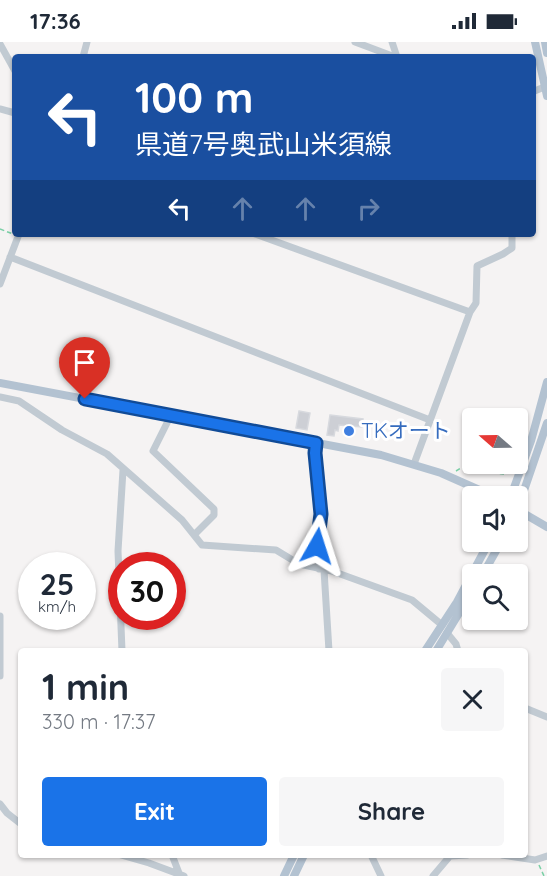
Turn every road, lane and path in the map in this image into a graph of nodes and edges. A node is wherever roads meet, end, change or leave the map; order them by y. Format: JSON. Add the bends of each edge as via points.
{"nodes":[{"id":1,"x":354,"y":42,"type":"edge"},
{"id":2,"x":535,"y":42,"type":"edge"},
{"id":3,"x":544,"y":42,"type":"edge"},
{"id":4,"x":0,"y":44,"type":"edge"},
{"id":5,"x":547,"y":53,"type":"edge"},
{"id":6,"x":388,"y":54,"type":"edge"},
{"id":7,"x":12,"y":66,"type":"edge"},
{"id":8,"x":546,"y":90,"type":"edge"},
{"id":9,"x":17,"y":237,"type":"edge"},
{"id":10,"x":263,"y":237,"type":"edge"},
{"id":11,"x":512,"y":237,"type":"edge"},
{"id":12,"x":10,"y":257,"type":"junction"},
{"id":13,"x":0,"y":284,"type":"edge"},
{"id":14,"x":470,"y":312,"type":"junction"},
{"id":15,"x":547,"y":382,"type":"edge"},
{"id":16,"x":0,"y":383,"type":"edge"},
{"id":17,"x":0,"y":397,"type":"edge"},
{"id":18,"x":171,"y":415,"type":"junction"},
{"id":19,"x":430,"y":420,"type":"junction"},
{"id":20,"x":547,"y":423,"type":"edge"},
{"id":21,"x":316,"y":443,"type":"junction"},
{"id":22,"x":414,"y":464,"type":"junction"},
{"id":23,"x":462,"y":468,"type":"edge"},
{"id":24,"x":123,"y":470,"type":"junction"},
{"id":25,"x":453,"y":477,"type":"junction"},
{"id":26,"x":472,"y":486,"type":"edge"},
{"id":27,"x":515,"y":486,"type":"edge"},
{"id":28,"x":526,"y":486,"type":"edge"},
{"id":29,"x":528,"y":515,"type":"edge"},
{"id":30,"x":547,"y":527,"type":"edge"},
{"id":31,"x":194,"y":536,"type":"junction"},
{"id":32,"x":484,"y":552,"type":"edge"},
{"id":33,"x":321,"y":569,"type":"junction"},
{"id":34,"x":462,"y":606,"type":"edge"},
{"id":35,"x":0,"y":616,"type":"edge"},
{"id":36,"x":445,"y":629,"type":"junction"},
{"id":37,"x":122,"y":648,"type":"edge"},
{"id":38,"x":329,"y":648,"type":"edge"},
{"id":39,"x":427,"y":648,"type":"edge"},
{"id":40,"x":437,"y":648,"type":"edge"},
{"id":41,"x":457,"y":648,"type":"edge"},
{"id":42,"x":0,"y":666,"type":"edge"},
{"id":43,"x":0,"y":676,"type":"edge"},
{"id":44,"x":528,"y":709,"type":"edge"},
{"id":45,"x":547,"y":717,"type":"edge"},
{"id":46,"x":0,"y":804,"type":"edge"},
{"id":47,"x":18,"y":822,"type":"edge"},
{"id":48,"x":547,"y":856,"type":"edge"},
{"id":49,"x":130,"y":858,"type":"edge"},
{"id":50,"x":173,"y":858,"type":"edge"},
{"id":51,"x":293,"y":858,"type":"edge"},
{"id":52,"x":303,"y":858,"type":"edge"},
{"id":53,"x":372,"y":858,"type":"edge"},
{"id":54,"x":448,"y":858,"type":"edge"},
{"id":55,"x":522,"y":858,"type":"edge"},
{"id":56,"x":535,"y":860,"type":"junction"},
{"id":57,"x":181,"y":874,"type":"edge"},
{"id":58,"x":284,"y":876,"type":"edge"},
{"id":59,"x":294,"y":876,"type":"edge"},
{"id":60,"x":381,"y":876,"type":"edge"},
{"id":61,"x":433,"y":876,"type":"edge"},
{"id":62,"x":544,"y":876,"type":"edge"}],
"edges":[{"from":1,"to":6,"type":"street"},
{"from":2,"to":8,"type":"main road"},
{"from":3,"to":5,"type":"main road"},
{"from":4,"to":7,"type":"street"},
{"from":9,"to":12,"type":"street"},
{"from":10,"to":14,"type":"street"},
{"from":11,"to":14,"type":"street","via":[[512,248],[477,266],[476,303]]},
{"from":12,"to":13,"type":"street"},
{"from":12,"to":19,"type":"street"},
{"from":14,"to":19,"type":"street"},
{"from":15,"to":27,"type":"main road"},
{"from":16,"to":18,"type":"main road"},
{"from":17,"to":24,"type":"street","via":[[20,401],[107,454]]},
{"from":18,"to":21,"type":"main road"},
{"from":18,"to":31,"type":"street","via":[[153,451],[214,509],[214,515]]},
{"from":19,"to":22,"type":"street"},
{"from":20,"to":28,"type":"main road"},
{"from":21,"to":22,"type":"main road"},
{"from":21,"to":33,"type":"street","via":[[321,514],[317,546]]},
{"from":22,"to":25,"type":"main road"},
{"from":23,"to":25,"type":"path"},
{"from":24,"to":31,"type":"street","via":[[182,520]]},
{"from":24,"to":37,"type":"street","via":[[118,551]]},
{"from":25,"to":26,"type":"main road"},
{"from":29,"to":30,"type":"main road"},
{"from":31,"to":33,"type":"street","via":[[207,547],[276,550],[299,564]]},
{"from":32,"to":36,"type":"main road"},
{"from":33,"to":36,"type":"street","via":[[411,600]]},
{"from":33,"to":38,"type":"street"},
{"from":34,"to":36,"type":"main road"},
{"from":35,"to":42,"type":"street"},
{"from":36,"to":39,"type":"main road"},
{"from":36,"to":40,"type":"main road"},
{"from":36,"to":41,"type":"street"},
{"from":42,"to":43,"type":"street"},
{"from":44,"to":45,"type":"street"},
{"from":46,"to":47,"type":"street"},
{"from":48,"to":56,"type":"street"},
{"from":49,"to":57,"type":"street"},
{"from":50,"to":57,"type":"street"},
{"from":51,"to":58,"type":"main road"},
{"from":52,"to":59,"type":"main road"},
{"from":53,"to":60,"type":"street"},
{"from":54,"to":61,"type":"street"},
{"from":55,"to":56,"type":"street"},
{"from":56,"to":62,"type":"path"}]}
